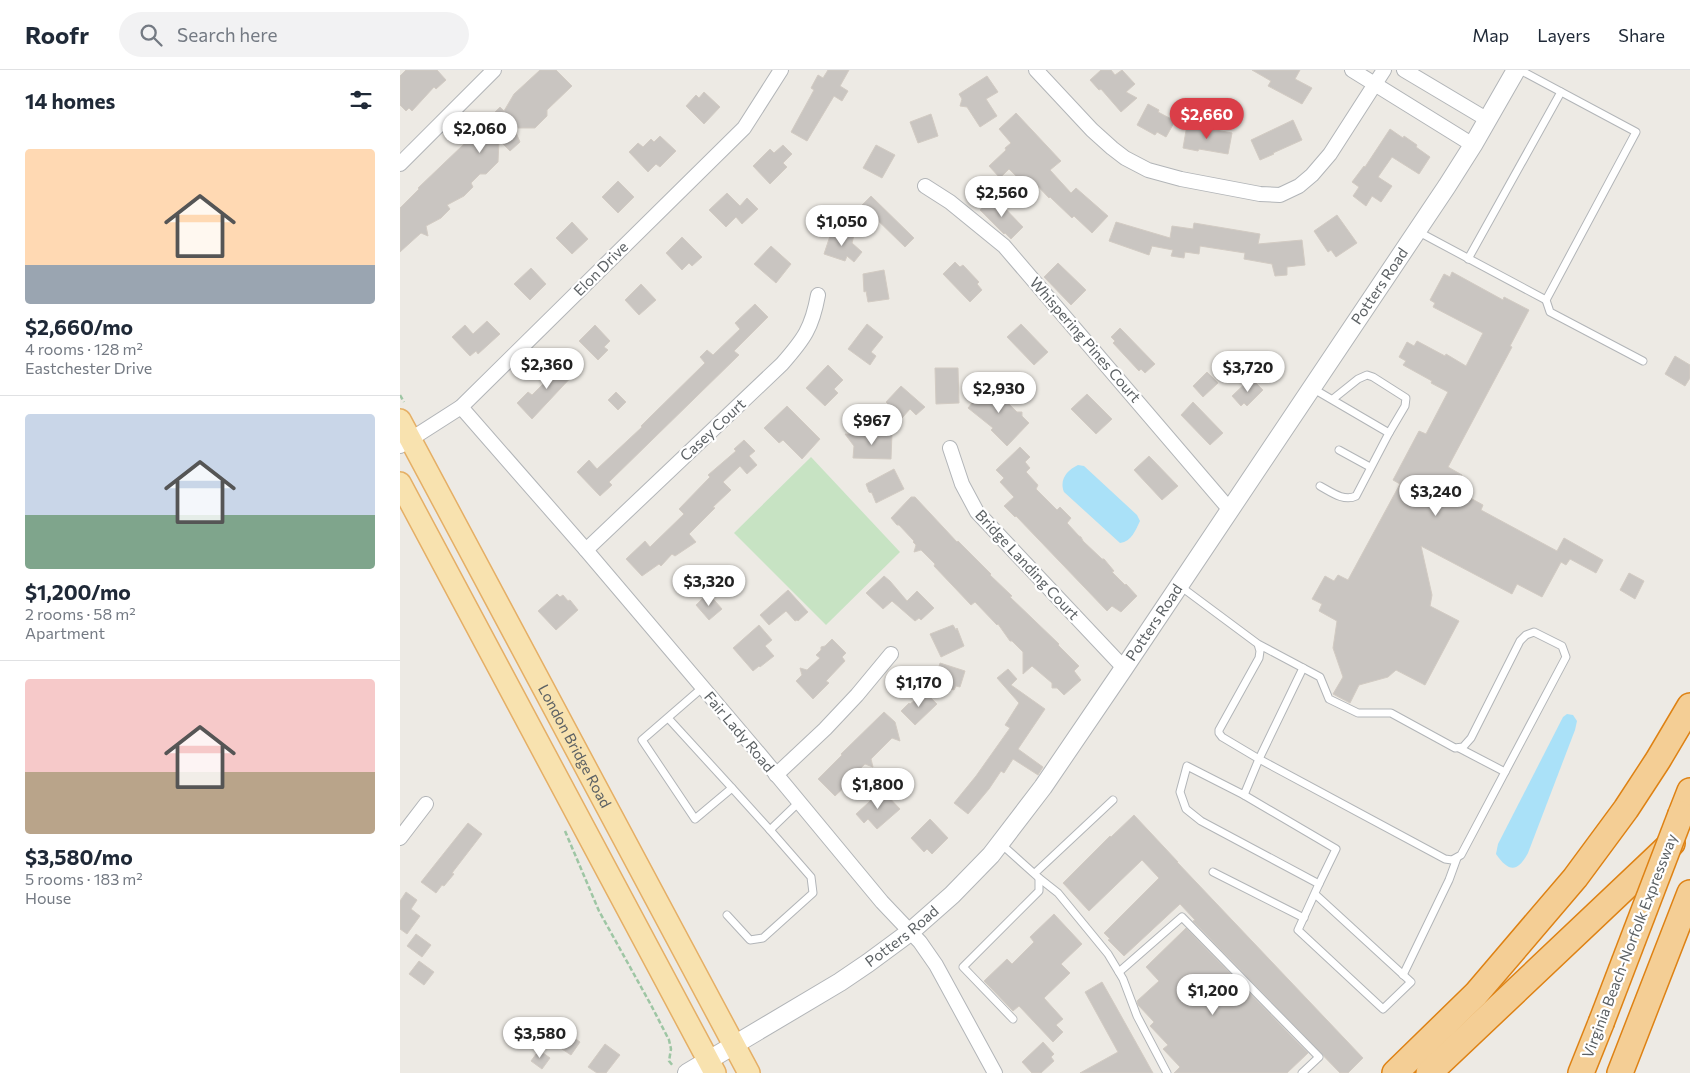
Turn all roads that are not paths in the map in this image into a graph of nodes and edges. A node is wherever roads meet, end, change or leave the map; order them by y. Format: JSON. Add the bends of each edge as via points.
{"nodes":[{"id":1,"x":494,"y":70,"type":"edge"},
{"id":2,"x":781,"y":70,"type":"edge"},
{"id":3,"x":1036,"y":70,"type":"edge"},
{"id":4,"x":1352,"y":70,"type":"edge"},
{"id":5,"x":1384,"y":70,"type":"edge"},
{"id":6,"x":1404,"y":70,"type":"edge"},
{"id":7,"x":1516,"y":70,"type":"edge"},
{"id":8,"x":1520,"y":70,"type":"edge"},
{"id":9,"x":1375,"y":84,"type":"junction"},
{"id":10,"x":1561,"y":92,"type":"junction"},
{"id":11,"x":1488,"y":120,"type":"junction"},
{"id":12,"x":1473,"y":145,"type":"junction"},
{"id":13,"x":400,"y":164,"type":"edge"},
{"id":14,"x":925,"y":186,"type":"dead end"},
{"id":15,"x":1416,"y":231,"type":"junction"},
{"id":16,"x":1468,"y":259,"type":"junction"},
{"id":17,"x":818,"y":295,"type":"dead end"},
{"id":18,"x":1546,"y":300,"type":"junction"},
{"id":19,"x":1643,"y":361,"type":"dead end"},
{"id":20,"x":1312,"y":388,"type":"junction"},
{"id":21,"x":1333,"y":399,"type":"junction"},
{"id":22,"x":461,"y":407,"type":"junction"},
{"id":23,"x":400,"y":420,"type":"edge"},
{"id":24,"x":1389,"y":433,"type":"junction"},
{"id":25,"x":405,"y":443,"type":"edge"},
{"id":26,"x":950,"y":448,"type":"dead end"},
{"id":27,"x":1339,"y":450,"type":"dead end"},
{"id":28,"x":1370,"y":467,"type":"junction"},
{"id":29,"x":400,"y":483,"type":"edge"},
{"id":30,"x":1320,"y":486,"type":"dead end"},
{"id":31,"x":1230,"y":510,"type":"junction"},
{"id":32,"x":586,"y":550,"type":"junction"},
{"id":33,"x":1179,"y":586,"type":"junction"},
{"id":34,"x":1258,"y":644,"type":"junction"},
{"id":35,"x":891,"y":654,"type":"dead end"},
{"id":36,"x":1124,"y":668,"type":"junction"},
{"id":37,"x":1303,"y":668,"type":"junction"},
{"id":38,"x":702,"y":688,"type":"junction"},
{"id":39,"x":1690,"y":706,"type":"edge"},
{"id":40,"x":668,"y":718,"type":"junction"},
{"id":41,"x":1459,"y":748,"type":"junction"},
{"id":42,"x":1259,"y":759,"type":"junction"},
{"id":43,"x":1505,"y":772,"type":"junction"},
{"id":44,"x":776,"y":775,"type":"junction"},
{"id":45,"x":732,"y":788,"type":"junction"},
{"id":46,"x":1690,"y":791,"type":"edge"},
{"id":47,"x":1244,"y":796,"type":"junction"},
{"id":48,"x":1113,"y":800,"type":"dead end"},
{"id":49,"x":798,"y":803,"type":"junction"},
{"id":50,"x":426,"y":804,"type":"dead end"},
{"id":51,"x":1685,"y":820,"type":"edge"},
{"id":52,"x":770,"y":830,"type":"junction"},
{"id":53,"x":400,"y":838,"type":"edge"},
{"id":54,"x":1000,"y":842,"type":"junction"},
{"id":55,"x":1457,"y":858,"type":"junction"},
{"id":56,"x":1212,"y":872,"type":"dead end"},
{"id":57,"x":1037,"y":876,"type":"junction"},
{"id":58,"x":1319,"y":884,"type":"junction"},
{"id":59,"x":1690,"y":892,"type":"edge"},
{"id":60,"x":1314,"y":894,"type":"junction"},
{"id":61,"x":727,"y":915,"type":"dead end"},
{"id":62,"x":1304,"y":918,"type":"junction"},
{"id":63,"x":910,"y":932,"type":"junction"},
{"id":64,"x":1119,"y":972,"type":"junction"},
{"id":65,"x":1403,"y":975,"type":"junction"},
{"id":66,"x":1013,"y":1019,"type":"dead end"},
{"id":67,"x":733,"y":1045,"type":"junction"},
{"id":68,"x":712,"y":1066,"type":"edge"},
{"id":69,"x":686,"y":1073,"type":"edge"},
{"id":70,"x":749,"y":1073,"type":"edge"},
{"id":71,"x":995,"y":1073,"type":"edge"},
{"id":72,"x":1167,"y":1073,"type":"edge"},
{"id":73,"x":1302,"y":1073,"type":"edge"},
{"id":74,"x":1395,"y":1073,"type":"edge"},
{"id":75,"x":1429,"y":1073,"type":"edge"},
{"id":76,"x":1581,"y":1073,"type":"edge"},
{"id":77,"x":1620,"y":1073,"type":"edge"}],
"edges":[{"from":1,"to":13,"type":"street"},
{"from":2,"to":22,"type":"street","name":"Elon Drive","via":[[744,128]]},
{"from":3,"to":9,"type":"street","via":[[1092,130],[1125,158],[1148,170],[1181,179],[1260,194],[1280,194],[1312,175],[1330,154]]},
{"from":4,"to":9,"type":"street"},
{"from":5,"to":9,"type":"street"},
{"from":6,"to":11,"type":"street"},
{"from":7,"to":11,"type":"street","name":"Potters Road"},
{"from":8,"to":10,"type":"lane"},
{"from":9,"to":12,"type":"street"},
{"from":10,"to":16,"type":"lane"},
{"from":10,"to":18,"type":"lane","via":[[1636,132]]},
{"from":11,"to":12,"type":"street","name":"Potters Road"},
{"from":12,"to":15,"type":"street","name":"Potters Road"},
{"from":14,"to":31,"type":"street","name":"Whispering Pines Court","via":[[1004,246]]},
{"from":15,"to":16,"type":"lane"},
{"from":15,"to":20,"type":"street","name":"Potters Road"},
{"from":16,"to":18,"type":"lane"},
{"from":17,"to":32,"type":"street","name":"Casey Court","via":[[811,326],[782,364]]},
{"from":18,"to":19,"type":"lane","via":[[1550,312]]},
{"from":20,"to":21,"type":"lane"},
{"from":20,"to":31,"type":"street","name":"Potters Road"},
{"from":21,"to":24,"type":"lane"},
{"from":21,"to":24,"type":"lane","via":[[1366,375],[1381,381],[1406,398],[1405,406]]},
{"from":22,"to":25,"type":"street","name":"Elon Drive"},
{"from":22,"to":32,"type":"street","name":"Fair Lady Road"},
{"from":23,"to":25,"type":"main road","name":"London Bridge Road"},
{"from":24,"to":28,"type":"lane"},
{"from":25,"to":67,"type":"main road","name":"London Bridge Road"},
{"from":26,"to":36,"type":"street","name":"Bridge Landing Court","via":[[962,484],[977,512]]},
{"from":27,"to":28,"type":"lane"},
{"from":28,"to":30,"type":"lane","via":[[1362,487],[1350,499]]},
{"from":29,"to":68,"type":"main road","name":"London Bridge Road"},
{"from":31,"to":33,"type":"street","name":"Potters Road"},
{"from":32,"to":38,"type":"street","name":"Fair Lady Road"},
{"from":33,"to":34,"type":"lane"},
{"from":33,"to":36,"type":"street","name":"Potters Road"},
{"from":34,"to":37,"type":"lane"},
{"from":34,"to":42,"type":"lane","via":[[1259,658],[1219,734]]},
{"from":35,"to":44,"type":"street","via":[[825,729]]},
{"from":36,"to":54,"type":"street","name":"Potters Road","via":[[1043,787]]},
{"from":37,"to":41,"type":"lane","via":[[1320,677],[1329,699],[1358,713],[1391,713]]},
{"from":37,"to":42,"type":"lane"},
{"from":38,"to":40,"type":"lane"},
{"from":38,"to":44,"type":"street","name":"Fair Lady Road"},
{"from":39,"to":74,"type":"highway","via":[[1626,809],[1575,878],[1476,994]]},
{"from":40,"to":45,"type":"lane"},
{"from":40,"to":45,"type":"lane","via":[[642,740],[695,819]]},
{"from":41,"to":43,"type":"lane"},
{"from":41,"to":43,"type":"lane","via":[[1471,738],[1526,635],[1534,632],[1562,646],[1566,657]]},
{"from":42,"to":47,"type":"lane"},
{"from":42,"to":55,"type":"lane","via":[[1445,859]]},
{"from":43,"to":55,"type":"lane","via":[[1461,856]]},
{"from":44,"to":49,"type":"street","name":"Fair Lady Road"},
{"from":45,"to":52,"type":"lane"},
{"from":46,"to":51,"type":"highway","name":"Virginia Beach-Norfolk Expressway"},
{"from":47,"to":58,"type":"lane","via":[[1336,848]]},
{"from":47,"to":58,"type":"lane","via":[[1186,766],[1180,792],[1186,809],[1201,821]]},
{"from":48,"to":57,"type":"lane"},
{"from":49,"to":52,"type":"lane"},
{"from":49,"to":63,"type":"street","name":"Fair Lady Road"},
{"from":50,"to":53,"type":"street"},
{"from":51,"to":75,"type":"highway"},
{"from":51,"to":76,"type":"highway","name":"Virginia Beach-Norfolk Expressway","bridge":true},
{"from":52,"to":61,"type":"lane","via":[[811,877],[813,893],[764,938],[750,940]]},
{"from":54,"to":57,"type":"lane"},
{"from":54,"to":63,"type":"street","name":"Potters Road","via":[[952,895]]},
{"from":55,"to":65,"type":"lane"},
{"from":56,"to":62,"type":"lane"},
{"from":57,"to":64,"type":"lane","via":[[1058,893]]},
{"from":57,"to":66,"type":"lane","via":[[1039,891],[963,967]]},
{"from":58,"to":60,"type":"lane"},
{"from":59,"to":77,"type":"highway"},
{"from":60,"to":62,"type":"lane"},
{"from":60,"to":65,"type":"lane"},
{"from":62,"to":65,"type":"lane","via":[[1298,930],[1383,1009],[1411,982]]},
{"from":63,"to":67,"type":"street","name":"Potters Road","via":[[840,982]]},
{"from":63,"to":71,"type":"street","name":"Fair Lady Road","via":[[936,965]]},
{"from":64,"to":72,"type":"lane","via":[[1137,1016]]},
{"from":64,"to":73,"type":"lane","via":[[1182,917],[1319,1057]]},
{"from":67,"to":68,"type":"street","name":"Potters Road"},
{"from":67,"to":70,"type":"main road","name":"London Bridge Road"},
{"from":68,"to":69,"type":"street","name":"Potters Road"}]}
